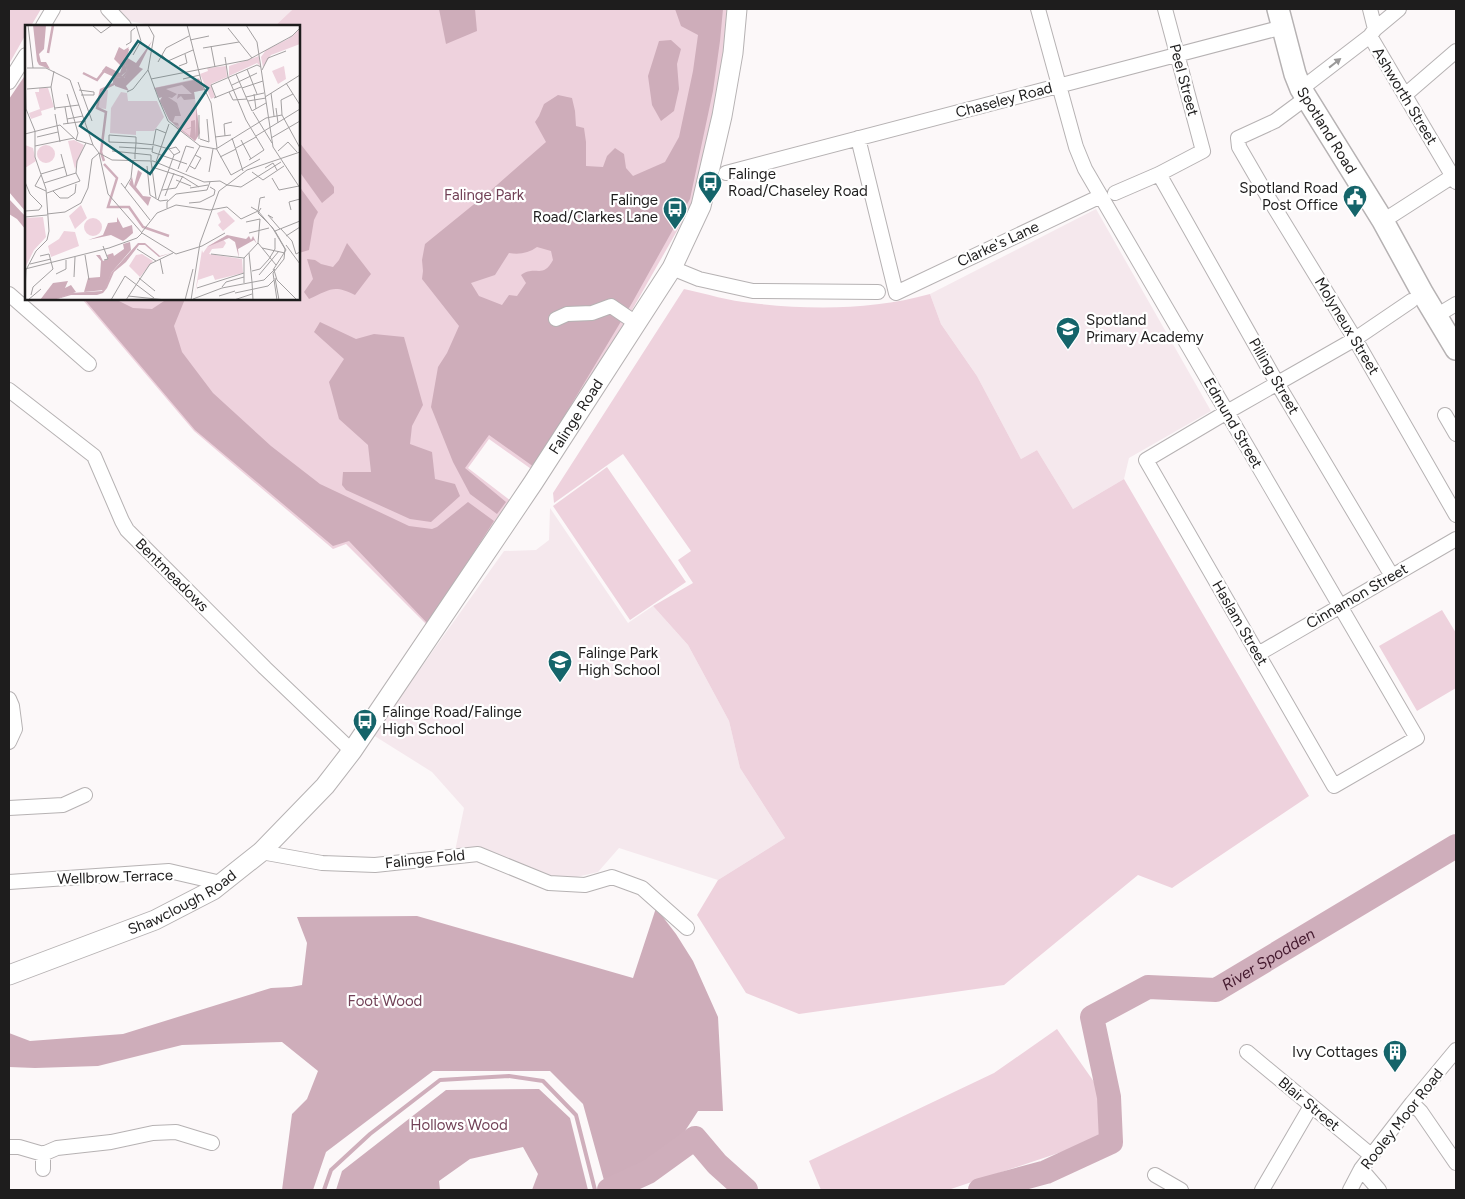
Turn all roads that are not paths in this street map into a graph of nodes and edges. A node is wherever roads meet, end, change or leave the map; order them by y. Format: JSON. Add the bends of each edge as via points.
{"nodes":[{"id":1,"x":54,"y":9,"type":"edge"},
{"id":2,"x":108,"y":9,"type":"edge"},
{"id":3,"x":737,"y":9,"type":"edge"},
{"id":4,"x":1038,"y":9,"type":"edge"},
{"id":5,"x":1165,"y":9,"type":"edge"},
{"id":6,"x":1370,"y":9,"type":"edge"},
{"id":7,"x":1399,"y":9,"type":"edge"},
{"id":8,"x":1280,"y":18,"type":"edge"},
{"id":9,"x":44,"y":25,"type":"edge"},
{"id":10,"x":123,"y":25,"type":"edge"},
{"id":11,"x":1372,"y":32,"type":"junction"},
{"id":12,"x":1456,"y":51,"type":"edge"},
{"id":13,"x":1177,"y":54,"type":"junction"},
{"id":14,"x":25,"y":57,"type":"edge"},
{"id":15,"x":9,"y":82,"type":"edge"},
{"id":16,"x":1060,"y":85,"type":"junction"},
{"id":17,"x":1304,"y":94,"type":"junction"},
{"id":18,"x":1405,"y":95,"type":"junction"},
{"id":19,"x":858,"y":138,"type":"junction"},
{"id":20,"x":726,"y":173,"type":"dead end"},
{"id":21,"x":1159,"y":174,"type":"junction"},
{"id":22,"x":1455,"y":179,"type":"edge"},
{"id":23,"x":1115,"y":193,"type":"dead end"},
{"id":24,"x":1100,"y":196,"type":"junction"},
{"id":25,"x":1382,"y":221,"type":"junction"},
{"id":26,"x":672,"y":268,"type":"junction"},
{"id":27,"x":878,"y":292,"type":"dead end"},
{"id":28,"x":9,"y":294,"type":"edge"},
{"id":29,"x":1411,"y":301,"type":"dead end"},
{"id":30,"x":1456,"y":304,"type":"edge"},
{"id":31,"x":1436,"y":316,"type":"junction"},
{"id":32,"x":556,"y":319,"type":"dead end"},
{"id":33,"x":636,"y":323,"type":"junction"},
{"id":34,"x":1356,"y":339,"type":"junction"},
{"id":35,"x":1456,"y":349,"type":"edge"},
{"id":36,"x":89,"y":364,"type":"dead end"},
{"id":37,"x":1277,"y":383,"type":"junction"},
{"id":38,"x":9,"y":390,"type":"edge"},
{"id":39,"x":1227,"y":412,"type":"junction"},
{"id":40,"x":1445,"y":415,"type":"dead end"},
{"id":41,"x":1456,"y":434,"type":"edge"},
{"id":42,"x":1456,"y":515,"type":"edge"},
{"id":43,"x":1456,"y":539,"type":"edge"},
{"id":44,"x":1392,"y":576,"type":"junction"},
{"id":45,"x":1340,"y":606,"type":"junction"},
{"id":46,"x":1258,"y":654,"type":"junction"},
{"id":47,"x":9,"y":700,"type":"edge"},
{"id":48,"x":9,"y":742,"type":"edge"},
{"id":49,"x":352,"y":751,"type":"junction"},
{"id":50,"x":325,"y":786,"type":"joint"},
{"id":51,"x":1334,"y":786,"type":"joint"},
{"id":52,"x":85,"y":795,"type":"dead end"},
{"id":53,"x":9,"y":808,"type":"edge"},
{"id":54,"x":261,"y":852,"type":"junction"},
{"id":55,"x":9,"y":882,"type":"edge"},
{"id":56,"x":221,"y":883,"type":"junction"},
{"id":57,"x":688,"y":928,"type":"dead end"},
{"id":58,"x":9,"y":975,"type":"edge"},
{"id":59,"x":1456,"y":1050,"type":"edge"},
{"id":60,"x":1247,"y":1052,"type":"dead end"},
{"id":61,"x":1412,"y":1103,"type":"junction"},
{"id":62,"x":1312,"y":1106,"type":"junction"},
{"id":63,"x":212,"y":1143,"type":"dead end"},
{"id":64,"x":9,"y":1147,"type":"edge"},
{"id":65,"x":43,"y":1154,"type":"junction"},
{"id":66,"x":1372,"y":1156,"type":"junction"},
{"id":67,"x":1456,"y":1163,"type":"edge"},
{"id":68,"x":43,"y":1169,"type":"dead end"},
{"id":69,"x":1361,"y":1170,"type":"junction"},
{"id":70,"x":1155,"y":1175,"type":"dead end"},
{"id":71,"x":1181,"y":1190,"type":"edge"},
{"id":72,"x":1262,"y":1190,"type":"edge"},
{"id":73,"x":1350,"y":1190,"type":"edge"},
{"id":74,"x":1379,"y":1190,"type":"edge"}],
"edges":[{"from":1,"to":9,"type":"street"},
{"from":2,"to":10,"type":"street"},
{"from":3,"to":26,"type":"main road","name":"Falinge Road","via":[[734,50],[722,116],[701,206]]},
{"from":4,"to":16,"type":"street","name":"Edmund Street"},
{"from":5,"to":13,"type":"street","name":"Peel Street"},
{"from":6,"to":11,"type":"street","name":"Ashworth Street"},
{"from":7,"to":11,"type":"street"},
{"from":8,"to":13,"type":"street","name":"Chaseley Road"},
{"from":8,"to":17,"type":"main road","name":"Spotland Road","via":[[1295,74]]},
{"from":17,"to":11,"type":"street","one_way":true},
{"from":11,"to":18,"type":"street","name":"Ashworth Street"},
{"from":12,"to":18,"type":"street"},
{"from":13,"to":16,"type":"street","name":"Chaseley Road"},
{"from":13,"to":21,"type":"street","name":"Peel Street","via":[[1203,151]]},
{"from":14,"to":15,"type":"street"},
{"from":16,"to":19,"type":"street","name":"Chaseley Road"},
{"from":16,"to":24,"type":"street","name":"Edmund Street","via":[[1076,146]]},
{"from":17,"to":25,"type":"main road","name":"Spotland Road"},
{"from":17,"to":34,"type":"street","name":"Molyneux Street","via":[[1275,121],[1238,138],[1239,147]]},
{"from":18,"to":22,"type":"street","name":"Ashworth Street"},
{"from":19,"to":20,"type":"street","name":"Chaseley Road"},
{"from":19,"to":24,"type":"street","name":"Clarke's Lane","via":[[896,293]]},
{"from":21,"to":23,"type":"street"},
{"from":21,"to":37,"type":"street","name":"Pilling Street"},
{"from":22,"to":25,"type":"street"},
{"from":24,"to":39,"type":"street","name":"Edmund Street"},
{"from":25,"to":31,"type":"main road","name":"Spotland Road"},
{"from":26,"to":27,"type":"street","via":[[699,279],[753,291]]},
{"from":26,"to":33,"type":"main road","name":"Falinge Road"},
{"from":28,"to":36,"type":"street"},
{"from":29,"to":34,"type":"street"},
{"from":30,"to":31,"type":"street"},
{"from":31,"to":35,"type":"main road","name":"Spotland Road"},
{"from":32,"to":33,"type":"street","via":[[611,306]]},
{"from":33,"to":49,"type":"main road","name":"Falinge Road","via":[[508,522]]},
{"from":34,"to":37,"type":"street"},
{"from":34,"to":42,"type":"street","name":"Molyneux Street"},
{"from":37,"to":39,"type":"street"},
{"from":37,"to":44,"type":"street","name":"Pilling Street"},
{"from":38,"to":49,"type":"street","name":"Bentmeadows","via":[[94,456],[127,530]]},
{"from":39,"to":45,"type":"street","name":"Edmund Street"},
{"from":39,"to":46,"type":"street","name":"Haslam Street","via":[[1146,460]]},
{"from":40,"to":41,"type":"street"},
{"from":43,"to":44,"type":"street","name":"Cinnamon Street"},
{"from":44,"to":45,"type":"street","name":"Cinnamon Street"},
{"from":45,"to":46,"type":"street","name":"Cinnamon Street"},
{"from":45,"to":51,"type":"street","name":"Edmund Street","via":[[1417,738]]},
{"from":46,"to":51,"type":"street","name":"Haslam Street"},
{"from":47,"to":48,"type":"street","via":[[15,729]]},
{"from":49,"to":50,"type":"main road","name":"Falinge Road"},
{"from":50,"to":54,"type":"main road","name":"Shawclough Road"},
{"from":52,"to":53,"type":"street","via":[[63,805]]},
{"from":54,"to":56,"type":"main road","name":"Shawclough Road"},
{"from":54,"to":57,"type":"street","name":"Falinge Fold","via":[[322,863],[375,865],[478,854],[549,883],[585,885],[612,877],[642,888]]},
{"from":55,"to":56,"type":"street","name":"Wellbrow Terrace","via":[[170,871]]},
{"from":56,"to":58,"type":"main road","name":"Shawclough Road","via":[[155,920]]},
{"from":59,"to":61,"type":"street","name":"Rooley Moor Road"},
{"from":60,"to":62,"type":"street","name":"Blair Street"},
{"from":61,"to":66,"type":"street","name":"Rooley Moor Road"},
{"from":61,"to":67,"type":"street"},
{"from":62,"to":66,"type":"street","name":"Blair Street"},
{"from":62,"to":72,"type":"street"},
{"from":63,"to":65,"type":"street","via":[[176,1132],[153,1133],[57,1148]]},
{"from":64,"to":65,"type":"street"},
{"from":65,"to":68,"type":"street"},
{"from":66,"to":69,"type":"street","name":"Rooley Moor Road"},
{"from":69,"to":73,"type":"street","name":"Rooley Moor Road"},
{"from":69,"to":74,"type":"street"},
{"from":70,"to":71,"type":"street"}]}
